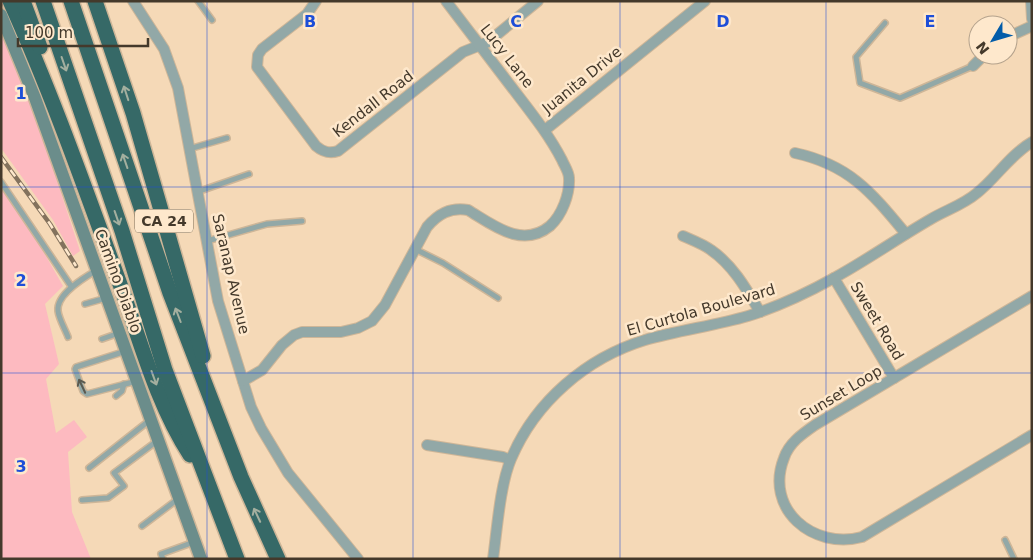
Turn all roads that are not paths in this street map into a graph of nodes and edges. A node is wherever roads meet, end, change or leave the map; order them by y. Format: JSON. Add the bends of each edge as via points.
{"nodes":[{"id":1,"x":10,"y":1,"type":"edge"},
{"id":2,"x":23,"y":1,"type":"edge"},
{"id":3,"x":43,"y":1,"type":"edge"},
{"id":4,"x":70,"y":1,"type":"edge"},
{"id":5,"x":95,"y":1,"type":"edge"},
{"id":6,"x":133,"y":1,"type":"edge"},
{"id":7,"x":198,"y":1,"type":"edge"},
{"id":8,"x":316,"y":1,"type":"edge"},
{"id":9,"x":446,"y":1,"type":"edge"},
{"id":10,"x":538,"y":1,"type":"edge"},
{"id":11,"x":704,"y":1,"type":"edge"},
{"id":12,"x":1031,"y":1,"type":"edge"},
{"id":13,"x":1,"y":15,"type":"edge"},
{"id":14,"x":1032,"y":18,"type":"edge"},
{"id":15,"x":212,"y":20,"type":"dead end"},
{"id":16,"x":885,"y":23,"type":"dead end"},
{"id":17,"x":1032,"y":26,"type":"edge"},
{"id":18,"x":1018,"y":33,"type":"edge"},
{"id":19,"x":479,"y":45,"type":"junction"},
{"id":20,"x":973,"y":66,"type":"edge"},
{"id":21,"x":544,"y":130,"type":"junction"},
{"id":22,"x":227,"y":138,"type":"dead end"},
{"id":23,"x":1032,"y":142,"type":"edge"},
{"id":24,"x":189,"y":149,"type":"junction"},
{"id":25,"x":795,"y":153,"type":"dead end"},
{"id":26,"x":249,"y":174,"type":"dead end"},
{"id":27,"x":1,"y":182,"type":"edge"},
{"id":28,"x":197,"y":192,"type":"junction"},
{"id":29,"x":302,"y":221,"type":"dead end"},
{"id":30,"x":906,"y":234,"type":"junction"},
{"id":31,"x":683,"y":236,"type":"dead end"},
{"id":32,"x":207,"y":241,"type":"junction"},
{"id":33,"x":415,"y":249,"type":"junction"},
{"id":34,"x":97,"y":270,"type":"junction"},
{"id":35,"x":834,"y":278,"type":"junction"},
{"id":36,"x":72,"y":286,"type":"junction"},
{"id":37,"x":1032,"y":296,"type":"edge"},
{"id":38,"x":107,"y":298,"type":"junction"},
{"id":39,"x":498,"y":298,"type":"dead end"},
{"id":40,"x":85,"y":304,"type":"dead end"},
{"id":41,"x":760,"y":312,"type":"junction"},
{"id":42,"x":120,"y":333,"type":"junction"},
{"id":43,"x":68,"y":337,"type":"dead end"},
{"id":44,"x":102,"y":338,"type":"dead end"},
{"id":45,"x":126,"y":351,"type":"junction"},
{"id":46,"x":165,"y":370,"type":"junction"},
{"id":47,"x":894,"y":378,"type":"junction"},
{"id":48,"x":137,"y":381,"type":"junction"},
{"id":49,"x":243,"y":381,"type":"junction"},
{"id":50,"x":124,"y":384,"type":"junction"},
{"id":51,"x":116,"y":396,"type":"dead end"},
{"id":52,"x":150,"y":420,"type":"junction"},
{"id":53,"x":1032,"y":435,"type":"edge"},
{"id":54,"x":158,"y":441,"type":"junction"},
{"id":55,"x":226,"y":442,"type":"junction"},
{"id":56,"x":427,"y":445,"type":"dead end"},
{"id":57,"x":510,"y":460,"type":"junction"},
{"id":58,"x":89,"y":468,"type":"dead end"},
{"id":59,"x":207,"y":481,"type":"junction"},
{"id":60,"x":179,"y":499,"type":"junction"},
{"id":61,"x":82,"y":500,"type":"dead end"},
{"id":62,"x":142,"y":526,"type":"dead end"},
{"id":63,"x":1005,"y":540,"type":"dead end"},
{"id":64,"x":194,"y":541,"type":"junction"},
{"id":65,"x":163,"y":559,"type":"edge"},
{"id":66,"x":201,"y":559,"type":"edge"},
{"id":67,"x":237,"y":559,"type":"edge"},
{"id":68,"x":278,"y":559,"type":"edge"},
{"id":69,"x":358,"y":559,"type":"edge"},
{"id":70,"x":493,"y":559,"type":"edge"},
{"id":71,"x":497,"y":559,"type":"edge"},
{"id":72,"x":1014,"y":559,"type":"edge"}],
"edges":[{"from":1,"to":59,"type":"highway","one_way":true,"via":[[83,185],[168,416]]},
{"from":2,"to":46,"type":"highway","via":[[148,338]]},
{"from":3,"to":46,"type":"highway","number":"CA 24","one_way":true,"via":[[122,231]]},
{"from":55,"to":4,"type":"highway","one_way":true,"via":[[170,293]]},
{"from":55,"to":5,"type":"highway","number":"CA 24","one_way":true,"via":[[132,113]]},
{"from":6,"to":24,"type":"street","name":"Saranap Avenue","via":[[164,49],[173,73]]},
{"from":7,"to":15,"type":"lane"},
{"from":8,"to":19,"type":"street","name":"Kendall Road","via":[[307,14],[262,49],[257,67],[316,146],[327,152],[338,151],[463,52]]},
{"from":9,"to":19,"type":"street","name":"Lucy Lane"},
{"from":10,"to":19,"type":"street","via":[[488,42]]},
{"from":11,"to":21,"type":"street","name":"Juanita Drive"},
{"from":12,"to":14,"type":"street"},
{"from":13,"to":34,"type":"street","name":"Camino Diablo","via":[[35,98]]},
{"from":16,"to":20,"type":"lane","via":[[856,57],[860,83],[900,98]]},
{"from":17,"to":18,"type":"street"},
{"from":19,"to":21,"type":"street","name":"Lucy Lane"},
{"from":21,"to":33,"type":"street","name":"Juanita Drive","via":[[569,176],[567,199],[551,225],[540,232],[512,235],[468,210],[452,209],[434,219]]},
{"from":22,"to":24,"type":"lane"},
{"from":23,"to":30,"type":"street","name":"El Curtola Boulevard","via":[[977,193]]},
{"from":24,"to":28,"type":"street","name":"Saranap Avenue"},
{"from":25,"to":30,"type":"street","via":[[813,157],[849,174],[874,196]]},
{"from":26,"to":28,"type":"lane"},
{"from":27,"to":36,"type":"lane"},
{"from":28,"to":32,"type":"street","name":"Saranap Avenue"},
{"from":29,"to":32,"type":"lane","via":[[267,224]]},
{"from":30,"to":35,"type":"street","name":"El Curtola Boulevard"},
{"from":31,"to":41,"type":"street","via":[[711,250],[729,266]]},
{"from":32,"to":49,"type":"street","name":"Saranap Avenue","via":[[220,307]]},
{"from":33,"to":39,"type":"lane"},
{"from":33,"to":49,"type":"street","name":"Juanita Drive","via":[[385,305],[372,320],[341,332],[294,335],[262,370]]},
{"from":34,"to":36,"type":"lane"},
{"from":34,"to":38,"type":"street","name":"Camino Diablo"},
{"from":35,"to":41,"type":"street","name":"El Curtola Boulevard"},
{"from":35,"to":47,"type":"street","name":"Sweet Road"},
{"from":36,"to":43,"type":"lane","via":[[58,310]]},
{"from":37,"to":47,"type":"street","name":"Sunset Loop"},
{"from":38,"to":40,"type":"lane"},
{"from":38,"to":42,"type":"street","name":"Camino Diablo"},
{"from":41,"to":57,"type":"street","name":"El Curtola Boulevard","via":[[644,340],[610,354],[566,382],[546,402],[530,422]]},
{"from":42,"to":44,"type":"lane"},
{"from":42,"to":45,"type":"street","name":"Camino Diablo"},
{"from":45,"to":48,"type":"street","name":"Camino Diablo"},
{"from":50,"to":45,"type":"lane","one_way":true,"via":[[87,394],[75,369]]},
{"from":46,"to":59,"type":"highway","number":"CA 24"},
{"from":47,"to":53,"type":"street","name":"Sunset Loop","via":[[814,425],[790,446],[784,458],[779,490],[783,503],[804,528],[818,536],[849,540],[862,537]]},
{"from":48,"to":50,"type":"lane"},
{"from":48,"to":52,"type":"street","name":"Camino Diablo"},
{"from":49,"to":69,"type":"street","name":"Saranap Avenue","via":[[261,428],[288,473]]},
{"from":50,"to":51,"type":"lane"},
{"from":52,"to":54,"type":"street","name":"Camino Diablo"},
{"from":52,"to":58,"type":"lane"},
{"from":54,"to":60,"type":"street","name":"Camino Diablo"},
{"from":54,"to":61,"type":"lane","via":[[114,472],[124,486],[108,498]]},
{"from":68,"to":55,"type":"highway","number":"CA 24","one_way":true},
{"from":56,"to":57,"type":"street"},
{"from":57,"to":70,"type":"street","name":"El Curtola Boulevard"},
{"from":59,"to":67,"type":"highway","number":"CA 24"},
{"from":60,"to":62,"type":"lane"},
{"from":60,"to":64,"type":"street","name":"Camino Diablo"},
{"from":63,"to":72,"type":"lane"},
{"from":64,"to":65,"type":"lane","via":[[161,554]]},
{"from":64,"to":66,"type":"street","name":"Camino Diablo"},
{"from":70,"to":71,"type":"street"}]}
